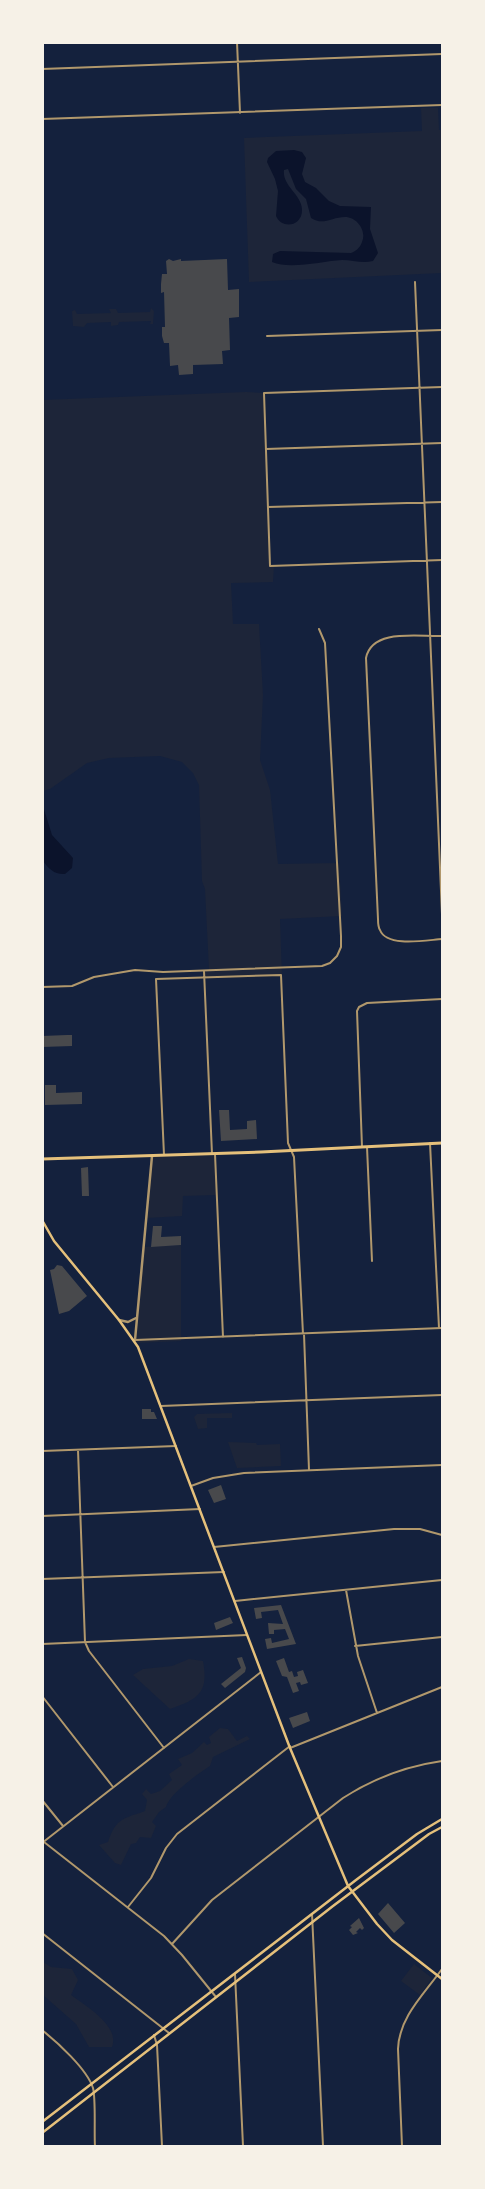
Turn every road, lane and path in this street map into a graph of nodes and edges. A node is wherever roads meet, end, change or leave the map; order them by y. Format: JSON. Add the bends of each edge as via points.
{"nodes":[{"id":1,"x":237,"y":42,"type":"edge"},
{"id":2,"x":442,"y":54,"type":"edge"},
{"id":3,"x":238,"y":61,"type":"junction"},
{"id":4,"x":42,"y":69,"type":"edge"},
{"id":5,"x":442,"y":105,"type":"edge"},
{"id":6,"x":240,"y":112,"type":"junction"},
{"id":7,"x":42,"y":119,"type":"edge"},
{"id":8,"x":415,"y":282,"type":"dead end"},
{"id":9,"x":442,"y":330,"type":"edge"},
{"id":10,"x":417,"y":331,"type":"junction"},
{"id":11,"x":267,"y":336,"type":"dead end"},
{"id":12,"x":442,"y":387,"type":"edge"},
{"id":13,"x":420,"y":388,"type":"junction"},
{"id":14,"x":442,"y":443,"type":"edge"},
{"id":15,"x":422,"y":444,"type":"junction"},
{"id":16,"x":266,"y":449,"type":"junction"},
{"id":17,"x":424,"y":502,"type":"junction"},
{"id":18,"x":442,"y":502,"type":"edge"},
{"id":19,"x":268,"y":507,"type":"junction"},
{"id":20,"x":427,"y":560,"type":"junction"},
{"id":21,"x":442,"y":560,"type":"edge"},
{"id":22,"x":320,"y":629,"type":"dead end"},
{"id":23,"x":430,"y":636,"type":"junction"},
{"id":24,"x":442,"y":636,"type":"edge"},
{"id":25,"x":442,"y":914,"type":"edge"},
{"id":26,"x":442,"y":939,"type":"edge"},
{"id":27,"x":204,"y":970,"type":"junction"},
{"id":28,"x":204,"y":978,"type":"junction"},
{"id":29,"x":42,"y":988,"type":"edge"},
{"id":30,"x":442,"y":1000,"type":"edge"},
{"id":31,"x":430,"y":1143,"type":"junction"},
{"id":32,"x":442,"y":1143,"type":"edge"},
{"id":33,"x":367,"y":1146,"type":"junction"},
{"id":34,"x":362,"y":1147,"type":"junction"},
{"id":35,"x":291,"y":1150,"type":"junction"},
{"id":36,"x":213,"y":1153,"type":"junction"},
{"id":37,"x":164,"y":1155,"type":"junction"},
{"id":38,"x":152,"y":1156,"type":"junction"},
{"id":39,"x":42,"y":1159,"type":"edge"},
{"id":40,"x":42,"y":1220,"type":"edge"},
{"id":41,"x":372,"y":1261,"type":"dead end"},
{"id":42,"x":137,"y":1316,"type":"junction"},
{"id":43,"x":119,"y":1320,"type":"junction"},
{"id":44,"x":438,"y":1328,"type":"junction"},
{"id":45,"x":442,"y":1328,"type":"edge"},
{"id":46,"x":303,"y":1334,"type":"junction"},
{"id":47,"x":223,"y":1336,"type":"junction"},
{"id":48,"x":135,"y":1340,"type":"junction"},
{"id":49,"x":442,"y":1395,"type":"edge"},
{"id":50,"x":306,"y":1400,"type":"junction"},
{"id":51,"x":161,"y":1406,"type":"junction"},
{"id":52,"x":176,"y":1446,"type":"junction"},
{"id":53,"x":78,"y":1450,"type":"junction"},
{"id":54,"x":42,"y":1451,"type":"edge"},
{"id":55,"x":442,"y":1465,"type":"edge"},
{"id":56,"x":309,"y":1470,"type":"junction"},
{"id":57,"x":191,"y":1486,"type":"junction"},
{"id":58,"x":200,"y":1509,"type":"junction"},
{"id":59,"x":80,"y":1514,"type":"junction"},
{"id":60,"x":42,"y":1516,"type":"edge"},
{"id":61,"x":442,"y":1535,"type":"edge"},
{"id":62,"x":214,"y":1547,"type":"junction"},
{"id":63,"x":224,"y":1572,"type":"junction"},
{"id":64,"x":83,"y":1578,"type":"junction"},
{"id":65,"x":42,"y":1579,"type":"edge"},
{"id":66,"x":442,"y":1580,"type":"edge"},
{"id":67,"x":346,"y":1590,"type":"junction"},
{"id":68,"x":234,"y":1601,"type":"junction"},
{"id":69,"x":247,"y":1635,"type":"junction"},
{"id":70,"x":442,"y":1637,"type":"edge"},
{"id":71,"x":85,"y":1642,"type":"junction"},
{"id":72,"x":42,"y":1644,"type":"edge"},
{"id":73,"x":355,"y":1646,"type":"junction"},
{"id":74,"x":261,"y":1672,"type":"junction"},
{"id":75,"x":442,"y":1687,"type":"edge"},
{"id":76,"x":42,"y":1696,"type":"edge"},
{"id":77,"x":377,"y":1713,"type":"junction"},
{"id":78,"x":290,"y":1747,"type":"junction"},
{"id":79,"x":164,"y":1748,"type":"junction"},
{"id":80,"x":442,"y":1761,"type":"edge"},
{"id":81,"x":113,"y":1787,"type":"junction"},
{"id":82,"x":42,"y":1800,"type":"edge"},
{"id":83,"x":319,"y":1816,"type":"junction"},
{"id":84,"x":442,"y":1819,"type":"edge"},
{"id":85,"x":63,"y":1826,"type":"junction"},
{"id":86,"x":442,"y":1827,"type":"edge"},
{"id":87,"x":43,"y":1842,"type":"edge"},
{"id":88,"x":370,"y":1869,"type":"junction"},
{"id":89,"x":375,"y":1875,"type":"junction"},
{"id":90,"x":348,"y":1886,"type":"junction"},
{"id":91,"x":352,"y":1892,"type":"junction"},
{"id":92,"x":328,"y":1901,"type":"junction"},
{"id":93,"x":333,"y":1906,"type":"junction"},
{"id":94,"x":128,"y":1908,"type":"junction"},
{"id":95,"x":312,"y":1914,"type":"junction"},
{"id":96,"x":312,"y":1922,"type":"junction"},
{"id":97,"x":42,"y":1933,"type":"edge"},
{"id":98,"x":172,"y":1944,"type":"junction"},
{"id":99,"x":442,"y":1969,"type":"edge"},
{"id":100,"x":235,"y":1973,"type":"junction"},
{"id":101,"x":438,"y":1975,"type":"junction"},
{"id":102,"x":442,"y":1979,"type":"edge"},
{"id":103,"x":236,"y":1982,"type":"junction"},
{"id":104,"x":211,"y":1991,"type":"junction"},
{"id":105,"x":216,"y":1997,"type":"junction"},
{"id":106,"x":163,"y":2028,"type":"junction"},
{"id":107,"x":42,"y":2030,"type":"edge"},
{"id":108,"x":169,"y":2033,"type":"junction"},
{"id":109,"x":154,"y":2035,"type":"junction"},
{"id":110,"x":157,"y":2043,"type":"junction"},
{"id":111,"x":91,"y":2084,"type":"junction"},
{"id":112,"x":93,"y":2094,"type":"junction"},
{"id":113,"x":42,"y":2122,"type":"edge"},
{"id":114,"x":42,"y":2133,"type":"edge"},
{"id":115,"x":95,"y":2146,"type":"edge"},
{"id":116,"x":162,"y":2146,"type":"edge"},
{"id":117,"x":243,"y":2146,"type":"edge"},
{"id":118,"x":322,"y":2146,"type":"edge"},
{"id":119,"x":402,"y":2146,"type":"edge"}],
"edges":[{"from":1,"to":3,"type":"street"},
{"from":2,"to":3,"type":"street"},
{"from":3,"to":4,"type":"street"},
{"from":3,"to":6,"type":"street"},
{"from":5,"to":6,"type":"street"},
{"from":6,"to":7,"type":"street"},
{"from":8,"to":10,"type":"street"},
{"from":9,"to":10,"type":"street"},
{"from":10,"to":11,"type":"street"},
{"from":10,"to":13,"type":"street"},
{"from":12,"to":13,"type":"street"},
{"from":13,"to":15,"type":"street"},
{"from":13,"to":16,"type":"street","via":[[264,393]]},
{"from":14,"to":15,"type":"street"},
{"from":15,"to":16,"type":"street"},
{"from":15,"to":17,"type":"street"},
{"from":16,"to":19,"type":"street"},
{"from":17,"to":18,"type":"street"},
{"from":17,"to":19,"type":"street"},
{"from":17,"to":20,"type":"street"},
{"from":19,"to":20,"type":"street","via":[[270,566]]},
{"from":20,"to":21,"type":"street"},
{"from":20,"to":23,"type":"street"},
{"from":22,"to":27,"type":"street","via":[[325,643],[340,951],[333,961],[322,966]]},
{"from":23,"to":24,"type":"street"},
{"from":23,"to":25,"type":"street"},
{"from":23,"to":26,"type":"street","via":[[389,637],[375,641],[366,658],[380,931],[395,942]]},
{"from":27,"to":28,"type":"street"},
{"from":27,"to":29,"type":"street","via":[[163,972],[140,969],[94,977],[72,986]]},
{"from":28,"to":35,"type":"street","via":[[281,975],[288,1143]]},
{"from":28,"to":36,"type":"street"},
{"from":28,"to":37,"type":"street","via":[[156,979]]},
{"from":30,"to":34,"type":"street","via":[[367,1003],[357,1011]]},
{"from":31,"to":32,"type":"main road"},
{"from":31,"to":33,"type":"main road"},
{"from":31,"to":44,"type":"street"},
{"from":33,"to":34,"type":"main road"},
{"from":33,"to":41,"type":"street"},
{"from":34,"to":35,"type":"main road"},
{"from":35,"to":36,"type":"main road"},
{"from":35,"to":46,"type":"street"},
{"from":36,"to":37,"type":"main road"},
{"from":36,"to":47,"type":"street"},
{"from":37,"to":38,"type":"main road"},
{"from":38,"to":39,"type":"main road"},
{"from":38,"to":42,"type":"street"},
{"from":40,"to":43,"type":"main road","via":[[61,1250]]},
{"from":42,"to":43,"type":"street","via":[[128,1322]]},
{"from":42,"to":48,"type":"street"},
{"from":43,"to":48,"type":"main road"},
{"from":44,"to":45,"type":"street"},
{"from":44,"to":46,"type":"street"},
{"from":46,"to":47,"type":"street"},
{"from":46,"to":50,"type":"street"},
{"from":47,"to":48,"type":"street"},
{"from":48,"to":51,"type":"main road"},
{"from":49,"to":50,"type":"street"},
{"from":50,"to":51,"type":"street"},
{"from":50,"to":56,"type":"street"},
{"from":51,"to":52,"type":"main road"},
{"from":52,"to":53,"type":"street"},
{"from":52,"to":57,"type":"main road"},
{"from":53,"to":54,"type":"street"},
{"from":53,"to":59,"type":"street"},
{"from":55,"to":56,"type":"street"},
{"from":56,"to":57,"type":"street","via":[[235,1473]]},
{"from":57,"to":58,"type":"main road"},
{"from":58,"to":59,"type":"street"},
{"from":58,"to":62,"type":"main road"},
{"from":59,"to":60,"type":"street"},
{"from":59,"to":64,"type":"street"},
{"from":61,"to":62,"type":"street","via":[[405,1528]]},
{"from":62,"to":63,"type":"main road"},
{"from":63,"to":64,"type":"street"},
{"from":63,"to":68,"type":"main road"},
{"from":64,"to":65,"type":"street"},
{"from":64,"to":71,"type":"street"},
{"from":66,"to":67,"type":"street"},
{"from":67,"to":68,"type":"street"},
{"from":67,"to":73,"type":"street"},
{"from":68,"to":69,"type":"main road"},
{"from":69,"to":71,"type":"street"},
{"from":69,"to":74,"type":"main road"},
{"from":70,"to":73,"type":"street"},
{"from":71,"to":72,"type":"street"},
{"from":71,"to":79,"type":"street","via":[[88,1651]]},
{"from":73,"to":77,"type":"street"},
{"from":74,"to":78,"type":"main road"},
{"from":74,"to":79,"type":"street"},
{"from":75,"to":77,"type":"street"},
{"from":76,"to":81,"type":"street"},
{"from":77,"to":78,"type":"street"},
{"from":78,"to":83,"type":"main road"},
{"from":78,"to":94,"type":"street","via":[[177,1834],[151,1878]]},
{"from":79,"to":81,"type":"street"},
{"from":80,"to":83,"type":"street","via":[[378,1779],[357,1789]]},
{"from":81,"to":85,"type":"street"},
{"from":82,"to":85,"type":"street"},
{"from":83,"to":90,"type":"main road"},
{"from":83,"to":98,"type":"street","via":[[212,1900]]},
{"from":84,"to":88,"type":"main road"},
{"from":85,"to":87,"type":"street"},
{"from":86,"to":89,"type":"main road"},
{"from":87,"to":94,"type":"street"},
{"from":88,"to":89,"type":"street"},
{"from":88,"to":90,"type":"main road"},
{"from":89,"to":91,"type":"main road"},
{"from":90,"to":91,"type":"main road"},
{"from":90,"to":92,"type":"main road"},
{"from":91,"to":93,"type":"main road"},
{"from":91,"to":101,"type":"main road","via":[[392,1940]]},
{"from":92,"to":93,"type":"street"},
{"from":92,"to":95,"type":"main road"},
{"from":93,"to":96,"type":"main road"},
{"from":94,"to":98,"type":"street"},
{"from":95,"to":96,"type":"street"},
{"from":95,"to":100,"type":"main road"},
{"from":96,"to":103,"type":"main road"},
{"from":96,"to":118,"type":"street"},
{"from":97,"to":106,"type":"street"},
{"from":98,"to":104,"type":"street"},
{"from":99,"to":101,"type":"street"},
{"from":100,"to":103,"type":"street"},
{"from":100,"to":104,"type":"main road"},
{"from":101,"to":102,"type":"main road"},
{"from":101,"to":119,"type":"street","via":[[408,2015],[400,2033]]},
{"from":103,"to":105,"type":"main road"},
{"from":103,"to":117,"type":"street"},
{"from":104,"to":105,"type":"street"},
{"from":104,"to":106,"type":"main road"},
{"from":105,"to":108,"type":"main road"},
{"from":106,"to":108,"type":"street"},
{"from":106,"to":109,"type":"main road"},
{"from":107,"to":111,"type":"street","via":[[73,2059]]},
{"from":108,"to":110,"type":"main road"},
{"from":109,"to":110,"type":"street"},
{"from":109,"to":111,"type":"main road"},
{"from":110,"to":112,"type":"main road"},
{"from":110,"to":116,"type":"street"},
{"from":111,"to":112,"type":"street"},
{"from":111,"to":113,"type":"main road"},
{"from":112,"to":114,"type":"main road"},
{"from":112,"to":115,"type":"street"}]}
